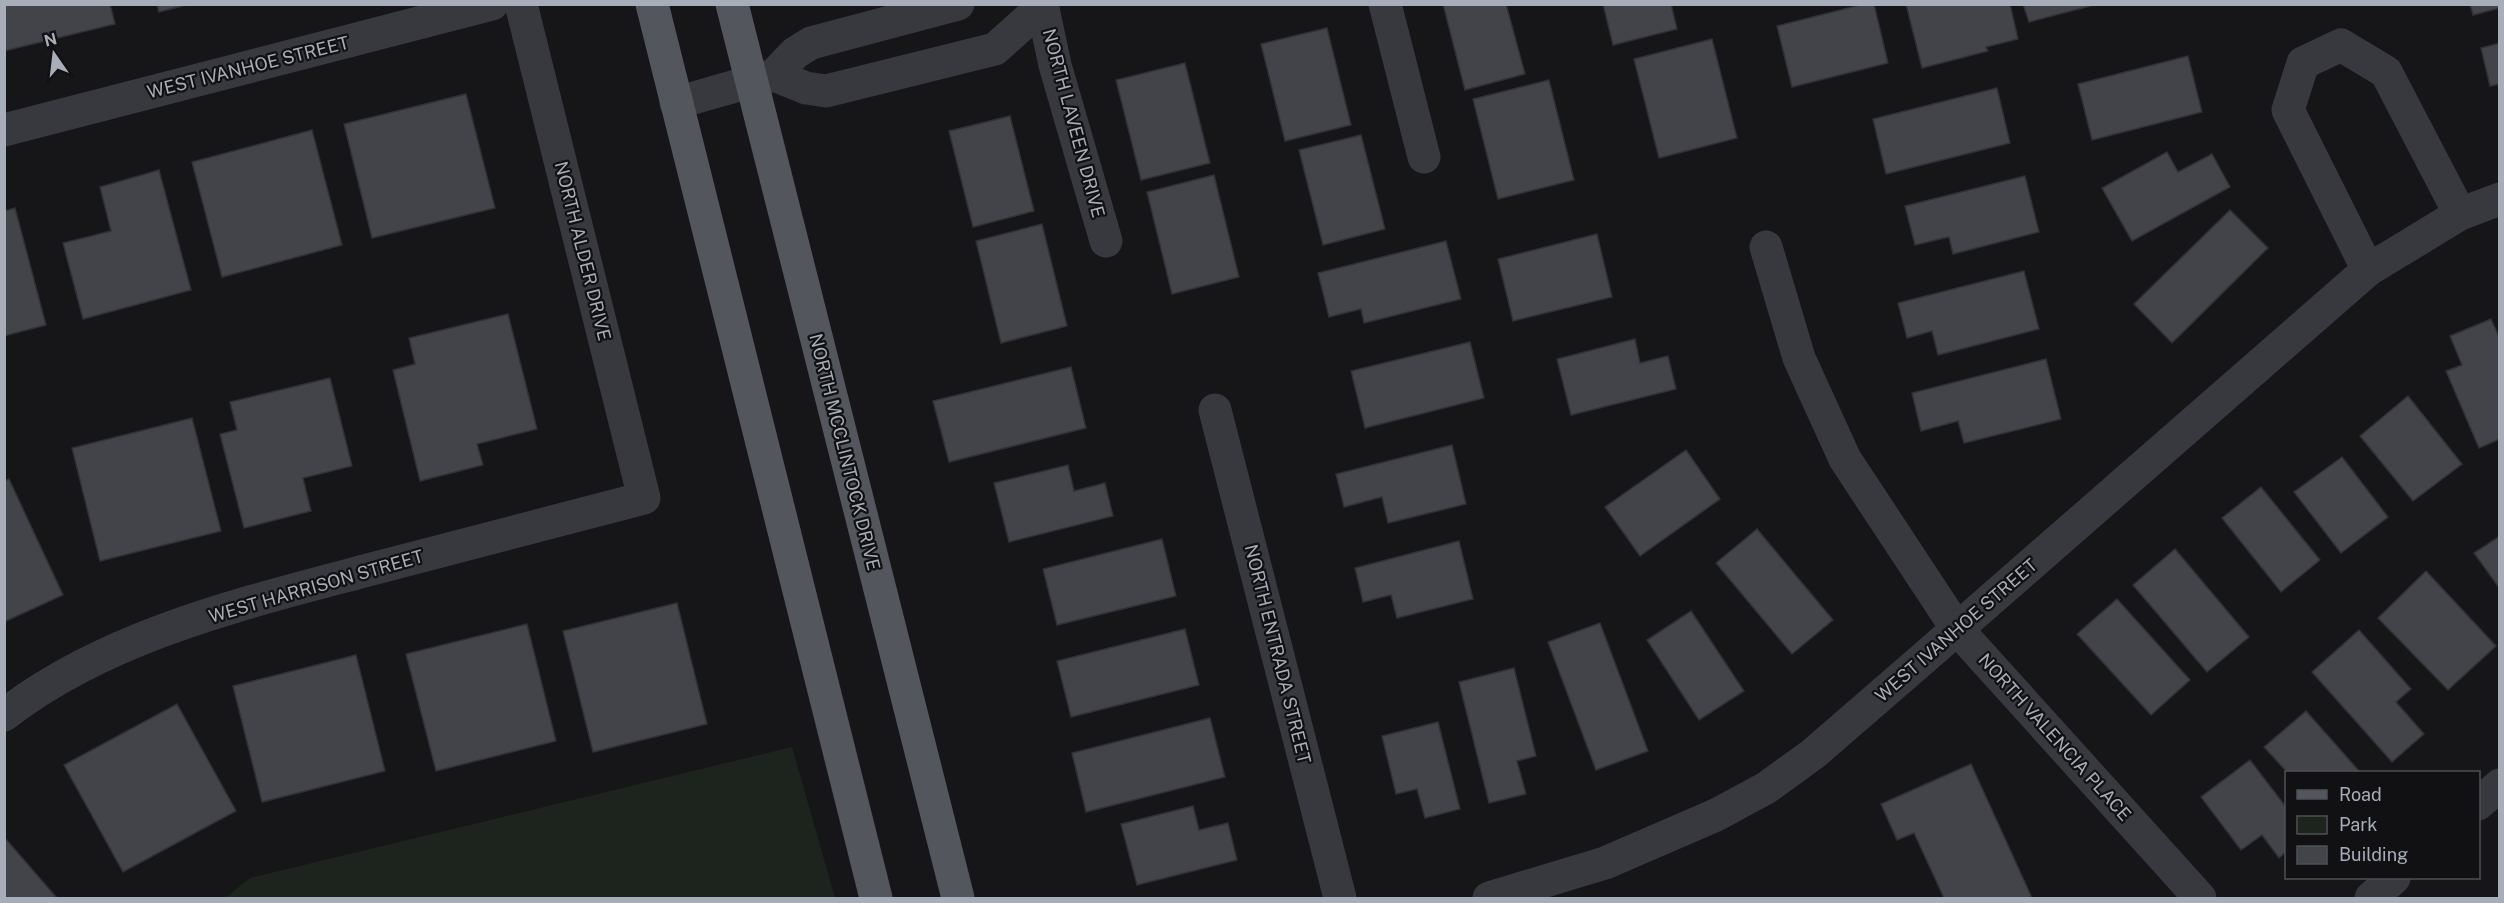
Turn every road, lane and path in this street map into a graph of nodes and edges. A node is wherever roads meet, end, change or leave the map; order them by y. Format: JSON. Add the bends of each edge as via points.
{"nodes":[{"id":1,"x":492,"y":4,"type":"edge"},
{"id":2,"x":521,"y":4,"type":"edge"},
{"id":3,"x":652,"y":4,"type":"edge"},
{"id":4,"x":732,"y":4,"type":"edge"},
{"id":5,"x":958,"y":4,"type":"edge"},
{"id":6,"x":1385,"y":4,"type":"edge"},
{"id":7,"x":1041,"y":5,"type":"edge"},
{"id":8,"x":763,"y":79,"type":"junction"},
{"id":9,"x":676,"y":103,"type":"junction"},
{"id":10,"x":4,"y":130,"type":"edge"},
{"id":11,"x":1424,"y":157,"type":"dead end"},
{"id":12,"x":2499,"y":199,"type":"edge"},
{"id":13,"x":2460,"y":214,"type":"junction"},
{"id":14,"x":1106,"y":241,"type":"dead end"},
{"id":15,"x":1766,"y":247,"type":"dead end"},
{"id":16,"x":2368,"y":270,"type":"junction"},
{"id":17,"x":1215,"y":410,"type":"dead end"},
{"id":18,"x":644,"y":498,"type":"joint"},
{"id":19,"x":1958,"y":629,"type":"junction"},
{"id":20,"x":4,"y":715,"type":"edge"},
{"id":21,"x":2499,"y":785,"type":"edge"},
{"id":22,"x":2480,"y":802,"type":"edge"},
{"id":23,"x":2393,"y":879,"type":"edge"},
{"id":24,"x":876,"y":898,"type":"edge"},
{"id":25,"x":958,"y":898,"type":"edge"},
{"id":26,"x":1340,"y":898,"type":"edge"},
{"id":27,"x":1489,"y":898,"type":"edge"},
{"id":28,"x":2200,"y":898,"type":"edge"},
{"id":29,"x":2370,"y":898,"type":"edge"}],
"edges":[{"from":1,"to":10,"type":"street","name":"WEST IVANHOE STREET"},
{"from":2,"to":18,"type":"street","name":"NORTH ALDER DRIVE"},
{"from":3,"to":9,"type":"main road"},
{"from":4,"to":8,"type":"main road","name":"NORTH MCCLINTOCK DRIVE"},
{"from":5,"to":8,"type":"street","via":[[811,43]]},
{"from":6,"to":11,"type":"street"},
{"from":7,"to":8,"type":"street","via":[[995,49],[826,91]]},
{"from":7,"to":14,"type":"street","name":"NORTH LAVEEN DRIVE"},
{"from":8,"to":9,"type":"street"},
{"from":8,"to":25,"type":"main road","name":"NORTH MCCLINTOCK DRIVE"},
{"from":9,"to":24,"type":"main road"},
{"from":12,"to":13,"type":"street","name":"WEST IVANHOE STREET"},
{"from":13,"to":16,"type":"street","name":"WEST IVANHOE STREET"},
{"from":13,"to":16,"type":"street","via":[[2386,72],[2341,45],[2303,63],[2288,110]]},
{"from":15,"to":19,"type":"street","name":"NORTH VALENCIA PLACE","via":[[1799,358],[1845,459]]},
{"from":16,"to":19,"type":"street","name":"WEST IVANHOE STREET"},
{"from":17,"to":26,"type":"street","name":"NORTH ENTRADA STREET"},
{"from":18,"to":20,"type":"street","name":"WEST HARRISON STREET","via":[[245,602],[89,662]]},
{"from":19,"to":27,"type":"street","name":"WEST IVANHOE STREET","via":[[1813,753],[1766,788],[1716,815],[1605,863]]},
{"from":19,"to":28,"type":"street","name":"NORTH VALENCIA PLACE"},
{"from":21,"to":22,"type":"street"},
{"from":23,"to":29,"type":"street"}]}
